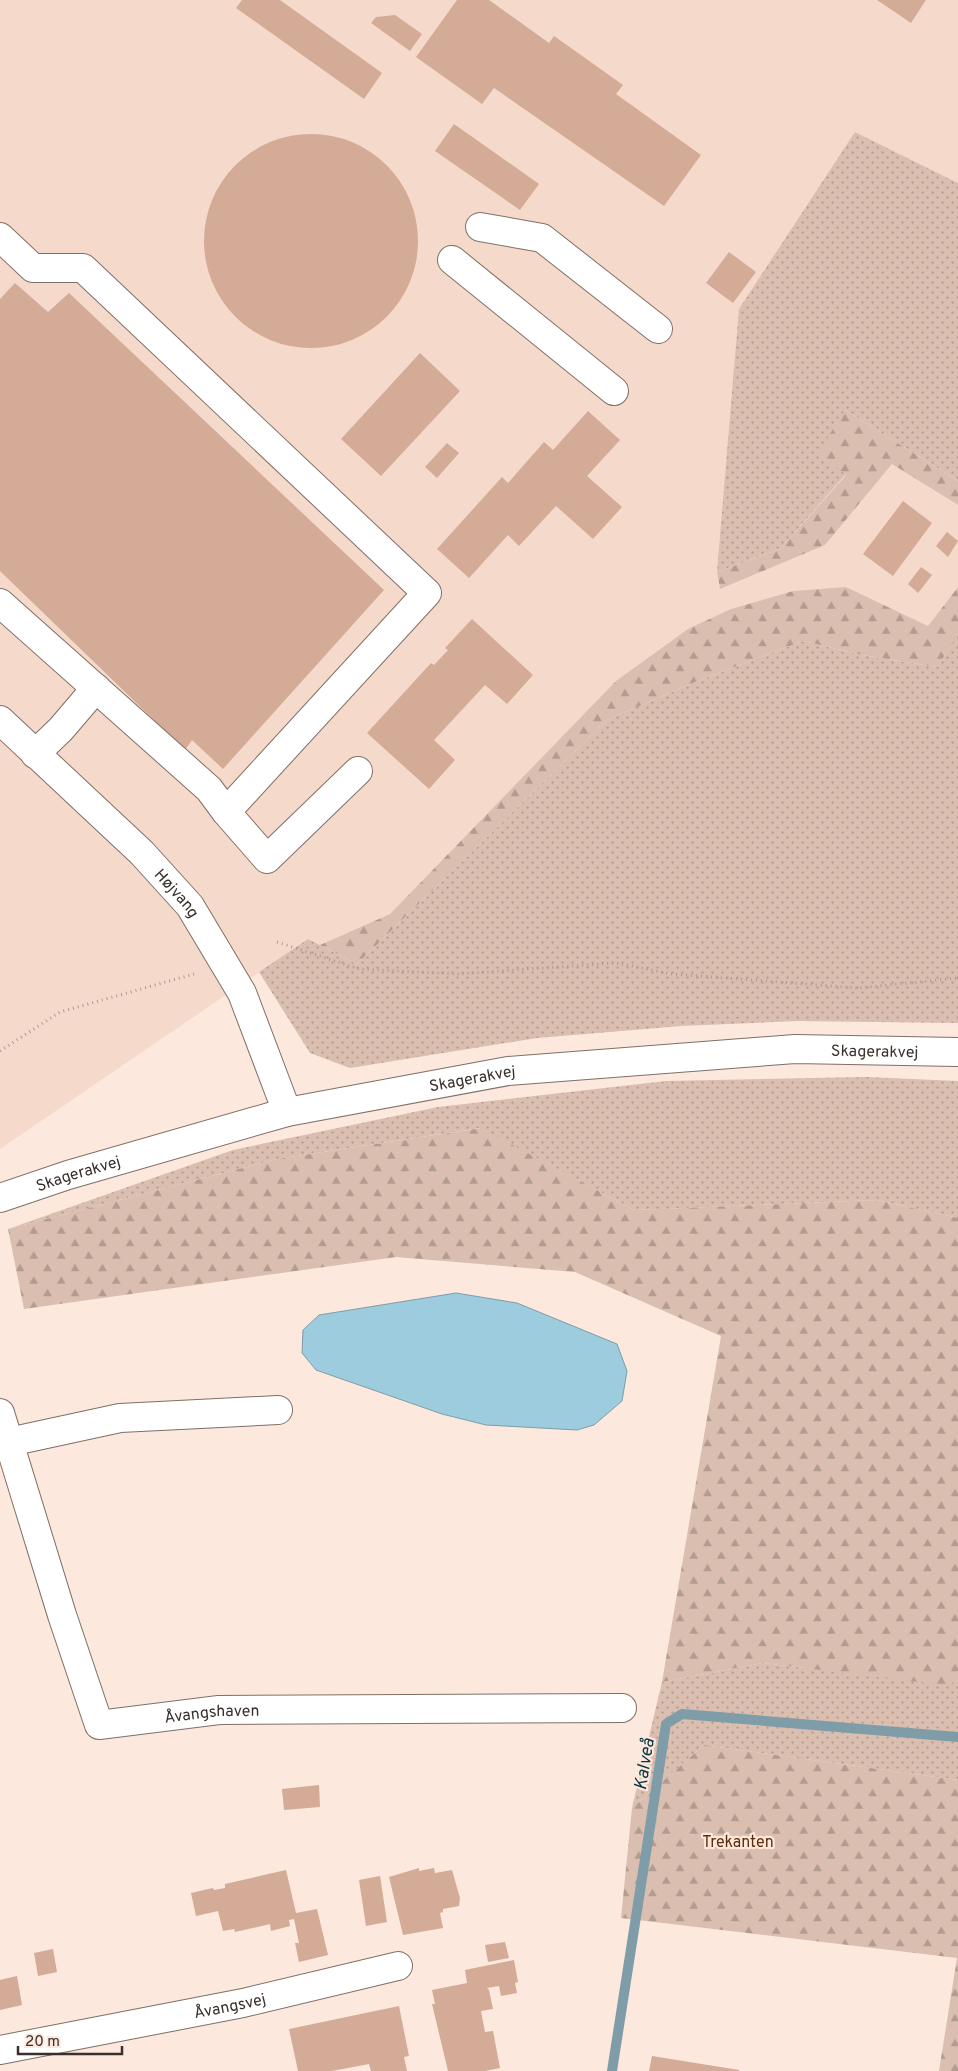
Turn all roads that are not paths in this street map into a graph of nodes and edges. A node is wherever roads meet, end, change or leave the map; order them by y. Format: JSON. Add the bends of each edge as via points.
{"nodes":[{"id":1,"x":480,"y":227,"type":"dead end"},
{"id":2,"x":0,"y":236,"type":"edge"},
{"id":3,"x":452,"y":260,"type":"dead end"},
{"id":4,"x":658,"y":329,"type":"dead end"},
{"id":5,"x":614,"y":391,"type":"dead end"},
{"id":6,"x":0,"y":602,"type":"edge"},
{"id":7,"x":96,"y":688,"type":"junction"},
{"id":8,"x":0,"y":720,"type":"edge"},
{"id":9,"x":35,"y":754,"type":"junction"},
{"id":10,"x":358,"y":772,"type":"dead end"},
{"id":11,"x":226,"y":812,"type":"junction"},
{"id":12,"x":958,"y":1052,"type":"edge"},
{"id":13,"x":287,"y":1112,"type":"junction"},
{"id":14,"x":0,"y":1198,"type":"edge"},
{"id":15,"x":278,"y":1410,"type":"dead end"},
{"id":16,"x":0,"y":1413,"type":"edge"},
{"id":17,"x":9,"y":1442,"type":"junction"},
{"id":18,"x":622,"y":1708,"type":"dead end"},
{"id":19,"x":398,"y":1966,"type":"dead end"},
{"id":20,"x":0,"y":2050,"type":"edge"}],
"edges":[{"from":1,"to":4,"type":"street","via":[[542,238]]},
{"from":2,"to":11,"type":"street","via":[[33,268],[83,268],[427,593]]},
{"from":3,"to":5,"type":"street"},
{"from":6,"to":7,"type":"street"},
{"from":7,"to":9,"type":"street"},
{"from":7,"to":11,"type":"street","via":[[210,789]]},
{"from":8,"to":9,"type":"street","name":"Højvang"},
{"from":9,"to":13,"type":"street","name":"Højvang","via":[[154,866],[190,906],[242,993]]},
{"from":10,"to":11,"type":"street","via":[[267,860]]},
{"from":12,"to":13,"type":"street","name":"Skagerakvej","via":[[795,1049],[508,1071]]},
{"from":13,"to":14,"type":"street","name":"Skagerakvej","via":[[68,1175]]},
{"from":15,"to":17,"type":"street","via":[[120,1418]]},
{"from":16,"to":17,"type":"street","name":"Åvangshaven"},
{"from":17,"to":18,"type":"street","name":"Åvangshaven","via":[[99,1725],[219,1710]]},
{"from":19,"to":20,"type":"street","name":"Åvangsvej","via":[[244,2003]]}]}
